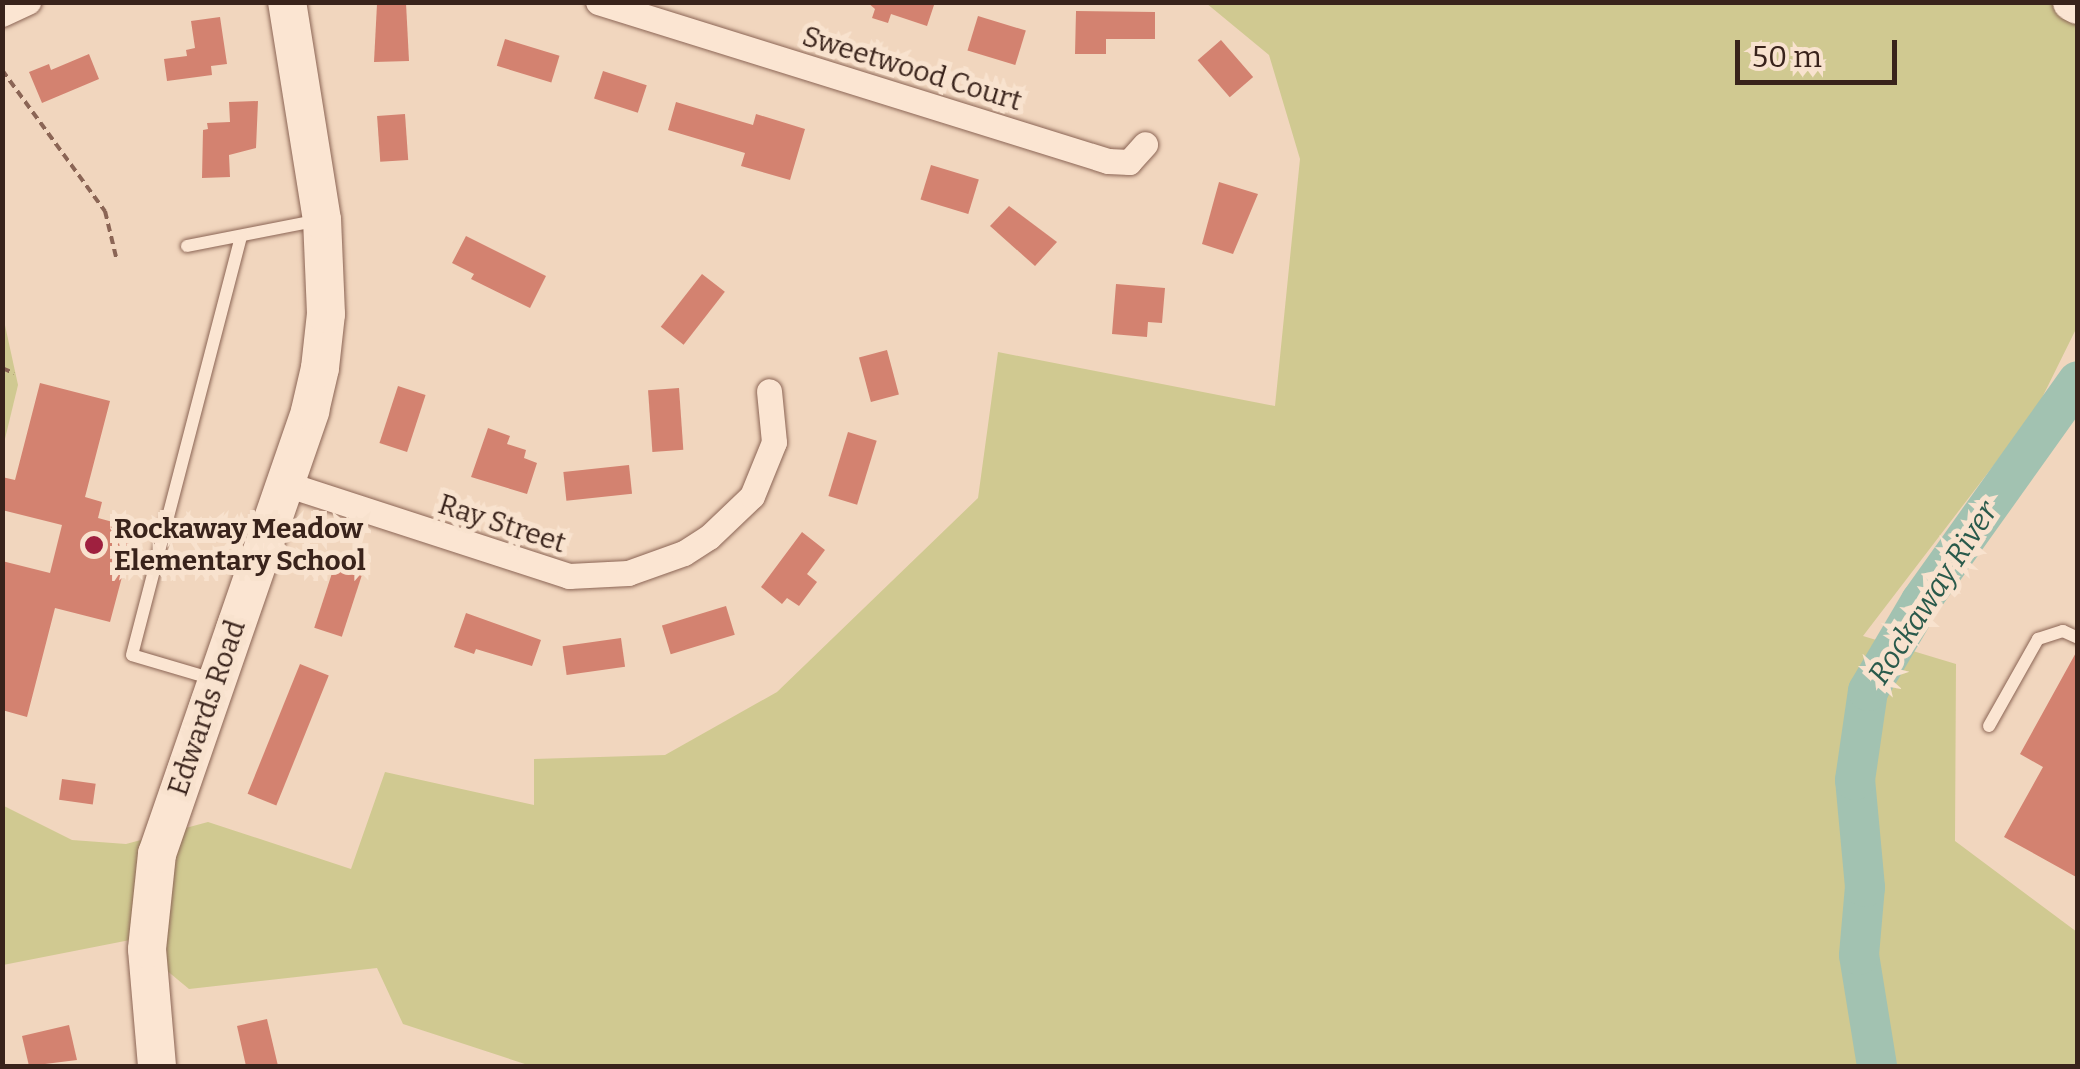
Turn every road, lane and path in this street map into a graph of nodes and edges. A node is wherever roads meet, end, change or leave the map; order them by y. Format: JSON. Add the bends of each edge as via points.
{"nodes":[{"id":1,"x":28,"y":2,"type":"edge"},
{"id":2,"x":287,"y":2,"type":"edge"},
{"id":3,"x":598,"y":2,"type":"edge"},
{"id":4,"x":2,"y":14,"type":"edge"},
{"id":5,"x":2,"y":70,"type":"edge"},
{"id":6,"x":1145,"y":144,"type":"dead end"},
{"id":7,"x":322,"y":220,"type":"junction"},
{"id":8,"x":241,"y":236,"type":"junction"},
{"id":9,"x":187,"y":246,"type":"dead end"},
{"id":10,"x":116,"y":261,"type":"dead end"},
{"id":11,"x":2,"y":368,"type":"edge"},
{"id":12,"x":14,"y":373,"type":"dead end"},
{"id":13,"x":769,"y":391,"type":"dead end"},
{"id":14,"x":286,"y":484,"type":"junction"},
{"id":15,"x":2078,"y":638,"type":"edge"},
{"id":16,"x":217,"y":680,"type":"junction"},
{"id":17,"x":1988,"y":726,"type":"dead end"},
{"id":18,"x":157,"y":1066,"type":"edge"}],
"edges":[{"from":1,"to":4,"type":"street"},
{"from":2,"to":7,"type":"street","name":"Edwards Road"},
{"from":3,"to":6,"type":"street","name":"Sweetwood Court","via":[[1108,161],[1129,162]]},
{"from":5,"to":10,"type":"path","via":[[105,212]]},
{"from":7,"to":8,"type":"lane"},
{"from":7,"to":14,"type":"street","name":"Edwards Road","via":[[326,296],[320,368]]},
{"from":8,"to":9,"type":"lane"},
{"from":8,"to":16,"type":"lane","via":[[132,655]]},
{"from":11,"to":12,"type":"path"},
{"from":13,"to":14,"type":"street","name":"Ray Street","via":[[774,442],[752,496],[684,553],[628,573],[569,576]]},
{"from":14,"to":16,"type":"street","name":"Edwards Road"},
{"from":15,"to":17,"type":"lane","via":[[2063,630],[2038,639]]},
{"from":16,"to":18,"type":"street","name":"Edwards Road","via":[[150,890],[149,1008]]}]}
